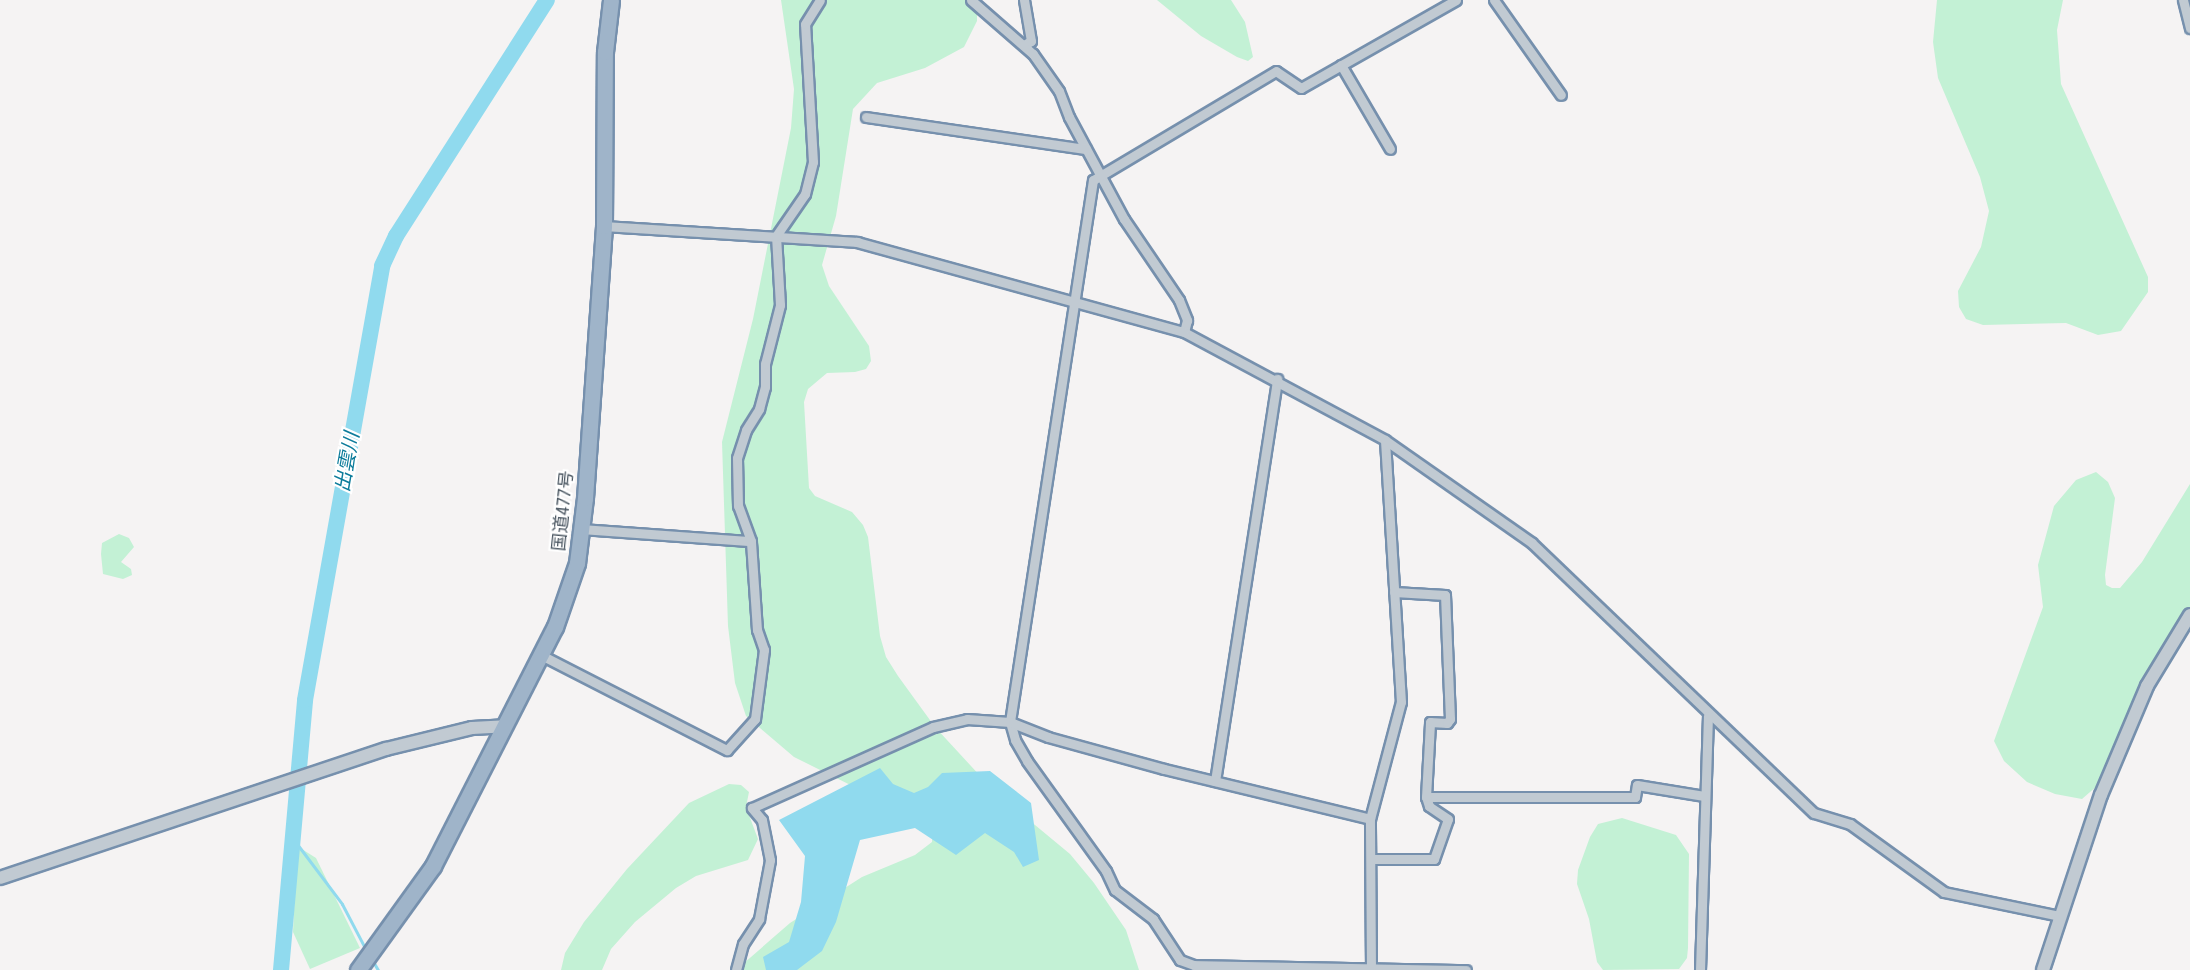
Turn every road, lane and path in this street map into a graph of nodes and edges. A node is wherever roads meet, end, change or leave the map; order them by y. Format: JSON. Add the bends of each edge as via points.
{"nodes":[{"id":1,"x":611,"y":0,"type":"edge"},
{"id":2,"x":820,"y":0,"type":"edge"},
{"id":3,"x":971,"y":0,"type":"edge"},
{"id":4,"x":1024,"y":0,"type":"edge"},
{"id":5,"x":1456,"y":0,"type":"edge"},
{"id":6,"x":1494,"y":0,"type":"edge"},
{"id":7,"x":2183,"y":0,"type":"edge"},
{"id":8,"x":2190,"y":28,"type":"edge"},
{"id":9,"x":1024,"y":45,"type":"junction"},
{"id":10,"x":1341,"y":65,"type":"junction"},
{"id":11,"x":1561,"y":95,"type":"dead end"},
{"id":12,"x":866,"y":117,"type":"dead end"},
{"id":13,"x":1086,"y":149,"type":"junction"},
{"id":14,"x":1390,"y":149,"type":"dead end"},
{"id":15,"x":1100,"y":175,"type":"junction"},
{"id":16,"x":604,"y":226,"type":"junction"},
{"id":17,"x":776,"y":236,"type":"junction"},
{"id":18,"x":1075,"y":304,"type":"junction"},
{"id":19,"x":1184,"y":332,"type":"junction"},
{"id":20,"x":1277,"y":379,"type":"junction"},
{"id":21,"x":1385,"y":440,"type":"junction"},
{"id":22,"x":582,"y":530,"type":"junction"},
{"id":23,"x":751,"y":541,"type":"junction"},
{"id":24,"x":1394,"y":592,"type":"junction"},
{"id":25,"x":2190,"y":615,"type":"edge"},
{"id":26,"x":541,"y":655,"type":"junction"},
{"id":27,"x":1708,"y":716,"type":"junction"},
{"id":28,"x":1010,"y":722,"type":"junction"},
{"id":29,"x":505,"y":726,"type":"junction"},
{"id":30,"x":1215,"y":781,"type":"junction"},
{"id":31,"x":1704,"y":796,"type":"junction"},
{"id":32,"x":1426,"y":797,"type":"junction"},
{"id":33,"x":1370,"y":819,"type":"junction"},
{"id":34,"x":1373,"y":859,"type":"junction"},
{"id":35,"x":0,"y":878,"type":"edge"},
{"id":36,"x":2060,"y":916,"type":"junction"},
{"id":37,"x":361,"y":967,"type":"edge"},
{"id":38,"x":1371,"y":969,"type":"edge"},
{"id":39,"x":736,"y":970,"type":"edge"},
{"id":40,"x":1466,"y":970,"type":"edge"},
{"id":41,"x":1700,"y":970,"type":"edge"},
{"id":42,"x":2043,"y":970,"type":"edge"}],
"edges":[{"from":1,"to":16,"type":"highway","name":"国道477号","via":[[605,51]]},
{"from":2,"to":17,"type":"street","via":[[805,24],[813,162],[805,194]]},
{"from":3,"to":9,"type":"street"},
{"from":4,"to":9,"type":"street","via":[[1031,41]]},
{"from":5,"to":10,"type":"street"},
{"from":6,"to":11,"type":"street"},
{"from":7,"to":8,"type":"street"},
{"from":9,"to":13,"type":"street","via":[[1059,91]]},
{"from":10,"to":14,"type":"street"},
{"from":10,"to":15,"type":"street","via":[[1300,88],[1276,71]]},
{"from":12,"to":13,"type":"street"},
{"from":13,"to":15,"type":"street"},
{"from":15,"to":18,"type":"street","via":[[1093,180]]},
{"from":15,"to":19,"type":"street","via":[[1144,252],[1179,300],[1187,320]]},
{"from":16,"to":17,"type":"street"},
{"from":16,"to":22,"type":"highway","name":"国道477号"},
{"from":17,"to":18,"type":"street","via":[[856,242]]},
{"from":17,"to":23,"type":"street","via":[[780,305],[765,364],[765,387],[737,458],[735,478],[738,506]]},
{"from":18,"to":19,"type":"street"},
{"from":18,"to":28,"type":"street"},
{"from":19,"to":20,"type":"street"},
{"from":20,"to":21,"type":"street"},
{"from":20,"to":30,"type":"street"},
{"from":21,"to":24,"type":"street"},
{"from":21,"to":27,"type":"street","via":[[1532,543]]},
{"from":22,"to":23,"type":"street"},
{"from":22,"to":26,"type":"highway","name":"国道477号","via":[[567,596]]},
{"from":23,"to":26,"type":"street","via":[[757,630],[764,650],[755,719],[728,750]]},
{"from":24,"to":32,"type":"street","via":[[1445,595],[1450,719],[1447,723],[1430,722]]},
{"from":24,"to":33,"type":"street","via":[[1401,702]]},
{"from":25,"to":36,"type":"street","via":[[2147,686],[2101,795]]},
{"from":26,"to":29,"type":"highway","name":"国道477号"},
{"from":27,"to":31,"type":"street"},
{"from":27,"to":36,"type":"street","via":[[1814,813],[1850,824],[1944,892]]},
{"from":28,"to":30,"type":"street","via":[[1048,737]]},
{"from":28,"to":38,"type":"street","via":[[1027,761],[1106,871],[1115,890],[1153,919],[1180,960],[1194,965]]},
{"from":28,"to":39,"type":"street","via":[[975,718],[933,728],[752,808],[767,836],[770,860],[759,919],[743,944]]},
{"from":29,"to":35,"type":"street","via":[[428,738]]},
{"from":29,"to":37,"type":"highway","name":"国道477号","via":[[433,866]]},
{"from":30,"to":33,"type":"street"},
{"from":31,"to":32,"type":"street","via":[[1637,785],[1635,797]]},
{"from":31,"to":41,"type":"street"},
{"from":32,"to":34,"type":"street","via":[[1429,806],[1448,819],[1434,859]]},
{"from":33,"to":34,"type":"street"},
{"from":34,"to":38,"type":"street"},
{"from":36,"to":42,"type":"street"},
{"from":38,"to":40,"type":"street"}]}
